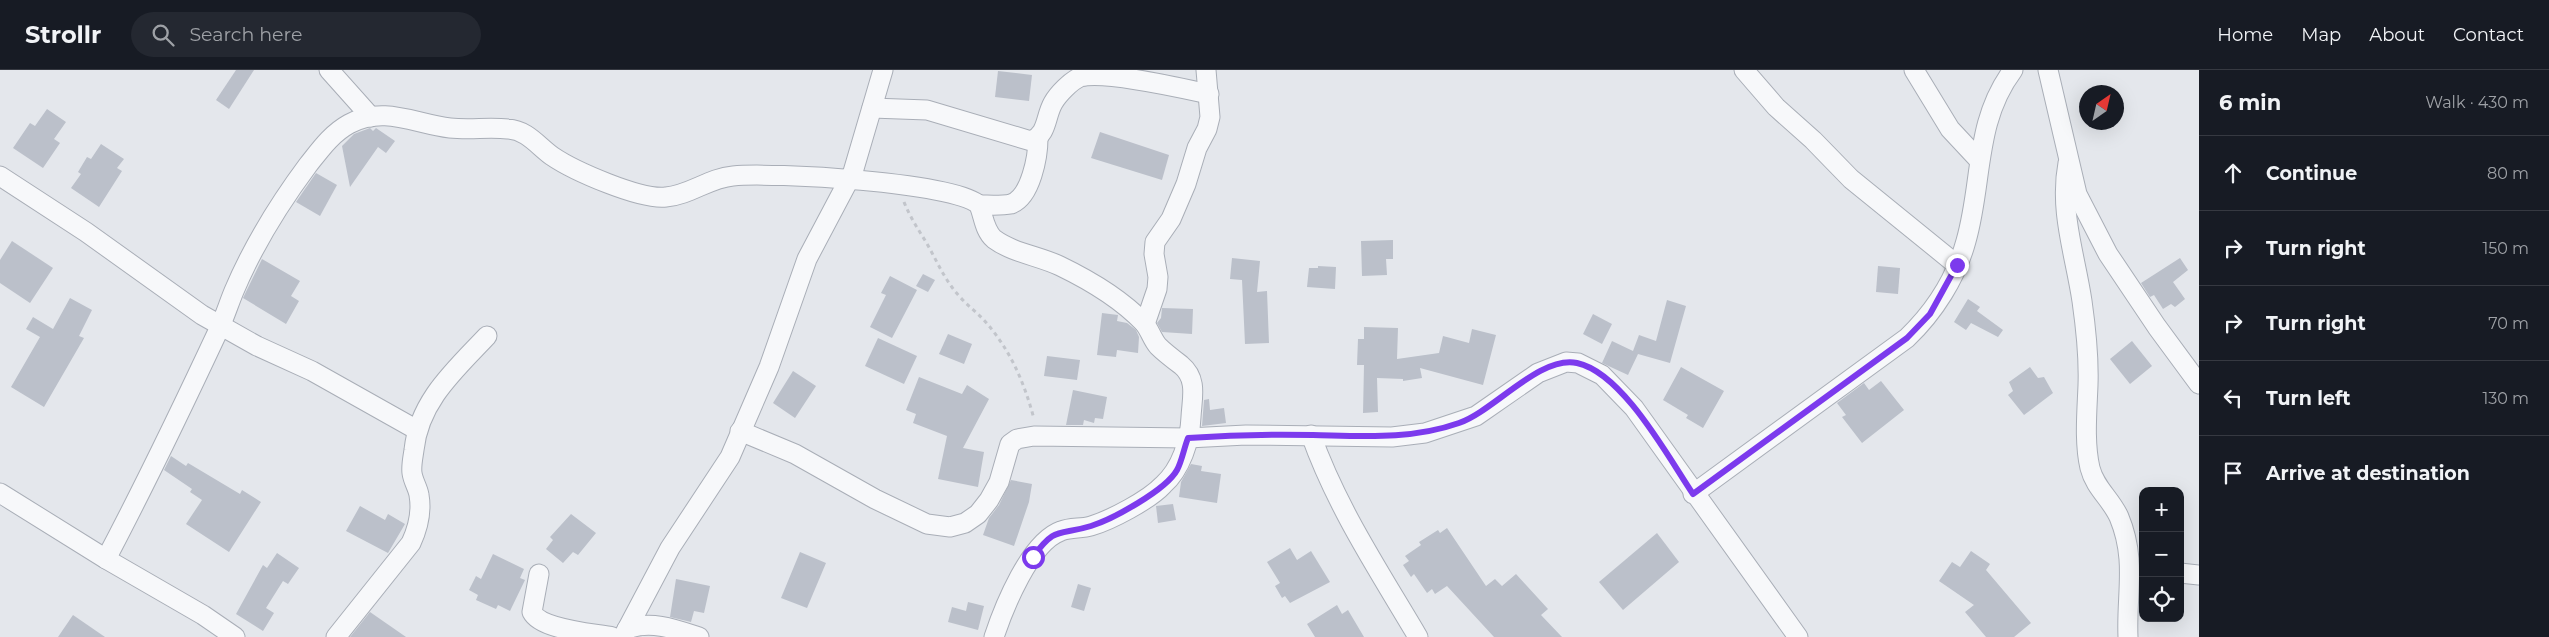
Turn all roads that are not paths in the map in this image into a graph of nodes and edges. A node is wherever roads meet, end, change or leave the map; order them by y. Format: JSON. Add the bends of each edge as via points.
{"nodes":[{"id":1,"x":329,"y":70,"type":"edge"},
{"id":2,"x":883,"y":70,"type":"edge"},
{"id":3,"x":1206,"y":70,"type":"edge"},
{"id":4,"x":1744,"y":70,"type":"edge"},
{"id":5,"x":1914,"y":70,"type":"edge"},
{"id":6,"x":2013,"y":70,"type":"edge"},
{"id":7,"x":2048,"y":70,"type":"edge"},
{"id":8,"x":1209,"y":94,"type":"junction"},
{"id":9,"x":872,"y":108,"type":"junction"},
{"id":10,"x":371,"y":117,"type":"junction"},
{"id":11,"x":1038,"y":138,"type":"junction"},
{"id":12,"x":1978,"y":159,"type":"junction"},
{"id":13,"x":2068,"y":162,"type":"junction"},
{"id":14,"x":0,"y":176,"type":"edge"},
{"id":15,"x":849,"y":181,"type":"junction"},
{"id":16,"x":979,"y":205,"type":"junction"},
{"id":17,"x":1957,"y":265,"type":"junction"},
{"id":18,"x":1145,"y":324,"type":"junction"},
{"id":19,"x":221,"y":326,"type":"junction"},
{"id":20,"x":487,"y":336,"type":"dead end"},
{"id":21,"x":2199,"y":384,"type":"edge"},
{"id":22,"x":417,"y":430,"type":"junction"},
{"id":23,"x":740,"y":431,"type":"junction"},
{"id":24,"x":1311,"y":435,"type":"junction"},
{"id":25,"x":1188,"y":438,"type":"junction"},
{"id":26,"x":0,"y":492,"type":"edge"},
{"id":27,"x":1693,"y":494,"type":"junction"},
{"id":28,"x":106,"y":559,"type":"junction"},
{"id":29,"x":2137,"y":573,"type":"edge"},
{"id":30,"x":2184,"y":573,"type":"edge"},
{"id":31,"x":539,"y":574,"type":"dead end"},
{"id":32,"x":2199,"y":575,"type":"edge"},
{"id":33,"x":621,"y":634,"type":"edge"},
{"id":34,"x":235,"y":637,"type":"edge"},
{"id":35,"x":336,"y":637,"type":"edge"},
{"id":36,"x":699,"y":637,"type":"edge"},
{"id":37,"x":994,"y":637,"type":"edge"},
{"id":38,"x":1418,"y":637,"type":"edge"},
{"id":39,"x":1798,"y":637,"type":"edge"},
{"id":40,"x":2128,"y":637,"type":"edge"}],
"edges":[{"from":1,"to":10,"type":"street"},
{"from":2,"to":9,"type":"street"},
{"from":3,"to":8,"type":"street"},
{"from":4,"to":17,"type":"street","via":[[1776,107],[1851,179]]},
{"from":5,"to":12,"type":"street","via":[[1950,129]]},
{"from":6,"to":12,"type":"street","via":[[1993,104]]},
{"from":7,"to":13,"type":"street","via":[[2063,127]]},
{"from":8,"to":11,"type":"street","via":[[1119,76],[1081,76],[1053,103]]},
{"from":8,"to":18,"type":"street","via":[[1207,129],[1171,219],[1153,248],[1157,289]]},
{"from":9,"to":11,"type":"street","via":[[926,110],[1020,139]]},
{"from":9,"to":15,"type":"street"},
{"from":10,"to":15,"type":"street","via":[[381,114],[408,117],[441,127],[473,130],[510,128],[562,162],[644,195],[665,197],[729,176],[777,174]]},
{"from":10,"to":19,"type":"street","via":[[349,124],[326,142],[293,185],[255,246]]},
{"from":11,"to":16,"type":"street","via":[[1035,165],[1026,190],[1019,198],[1011,204]]},
{"from":12,"to":17,"type":"street","via":[[1973,209]]},
{"from":13,"to":21,"type":"street","via":[[2077,194],[2108,254]]},
{"from":13,"to":29,"type":"street","via":[[2064,186],[2068,225],[2087,336],[2090,468],[2096,483],[2119,516]]},
{"from":14,"to":19,"type":"street"},
{"from":15,"to":16,"type":"street","via":[[945,192]]},
{"from":15,"to":23,"type":"street","via":[[807,259],[769,367]]},
{"from":16,"to":18,"type":"street","via":[[986,228],[994,239],[1082,278]]},
{"from":17,"to":27,"type":"street","via":[[1930,314],[1907,338]]},
{"from":18,"to":25,"type":"street","via":[[1159,347],[1192,378]]},
{"from":19,"to":22,"type":"street","via":[[312,371]]},
{"from":19,"to":28,"type":"street"},
{"from":20,"to":22,"type":"street","via":[[452,372],[422,415]]},
{"from":22,"to":35,"type":"street","via":[[412,472],[419,495],[418,529],[411,544]]},
{"from":23,"to":25,"type":"street","via":[[795,454],[927,524],[950,527],[965,523],[989,500],[999,482],[1010,444],[1017,439],[1034,436]]},
{"from":23,"to":33,"type":"street","via":[[720,475],[670,548]]},
{"from":24,"to":25,"type":"street"},
{"from":24,"to":27,"type":"street","via":[[1392,437],[1425,433],[1458,424],[1494,405],[1544,369],[1566,362],[1578,363],[1607,380],[1634,408]]},
{"from":24,"to":38,"type":"street","via":[[1342,508]]},
{"from":25,"to":37,"type":"street","via":[[1177,470],[1158,490],[1091,526],[1061,531],[1043,544],[1018,583]]},
{"from":26,"to":28,"type":"street"},
{"from":27,"to":39,"type":"street"},
{"from":28,"to":34,"type":"street"},
{"from":29,"to":40,"type":"street","via":[[2126,606]]},
{"from":30,"to":32,"type":"street"},
{"from":31,"to":33,"type":"street","via":[[532,612],[538,620],[566,629]]},
{"from":33,"to":36,"type":"street","via":[[640,624],[655,624]]}]}
